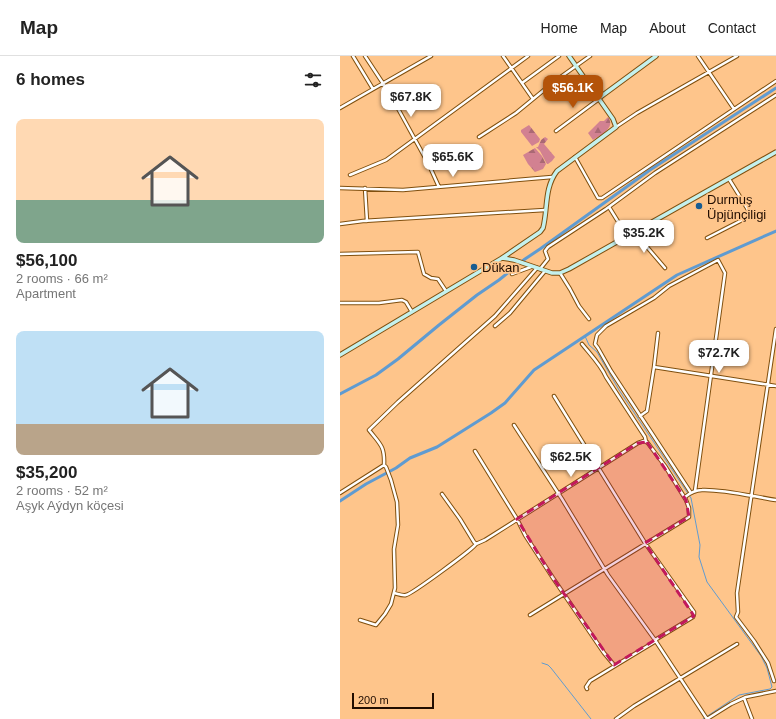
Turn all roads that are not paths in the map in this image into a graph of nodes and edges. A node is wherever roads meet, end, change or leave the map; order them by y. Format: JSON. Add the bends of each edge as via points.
{"nodes":[{"id":1,"x":353,"y":56,"type":"edge"},
{"id":2,"x":365,"y":56,"type":"edge"},
{"id":3,"x":431,"y":56,"type":"edge"},
{"id":4,"x":503,"y":56,"type":"edge"},
{"id":5,"x":528,"y":56,"type":"edge"},
{"id":6,"x":558,"y":56,"type":"edge"},
{"id":7,"x":569,"y":56,"type":"edge"},
{"id":8,"x":590,"y":56,"type":"edge"},
{"id":9,"x":656,"y":56,"type":"edge"},
{"id":10,"x":698,"y":56,"type":"edge"},
{"id":11,"x":737,"y":56,"type":"edge"},
{"id":12,"x":576,"y":66,"type":"junction"},
{"id":13,"x":511,"y":68,"type":"junction"},
{"id":14,"x":709,"y":72,"type":"junction"},
{"id":15,"x":776,"y":81,"type":"edge"},
{"id":16,"x":382,"y":83,"type":"junction"},
{"id":17,"x":522,"y":83,"type":"junction"},
{"id":18,"x":372,"y":89,"type":"junction"},
{"id":19,"x":776,"y":96,"type":"edge"},
{"id":20,"x":599,"y":98,"type":"junction"},
{"id":21,"x":533,"y":99,"type":"junction"},
{"id":22,"x":340,"y":108,"type":"edge"},
{"id":23,"x":734,"y":109,"type":"junction"},
{"id":24,"x":616,"y":127,"type":"junction"},
{"id":25,"x":556,"y":131,"type":"dead end"},
{"id":26,"x":479,"y":137,"type":"dead end"},
{"id":27,"x":414,"y":140,"type":"junction"},
{"id":28,"x":776,"y":152,"type":"edge"},
{"id":29,"x":575,"y":156,"type":"junction"},
{"id":30,"x":350,"y":175,"type":"dead end"},
{"id":31,"x":552,"y":177,"type":"junction"},
{"id":32,"x":729,"y":179,"type":"junction"},
{"id":33,"x":439,"y":187,"type":"junction"},
{"id":34,"x":340,"y":188,"type":"edge"},
{"id":35,"x":365,"y":188,"type":"junction"},
{"id":36,"x":609,"y":207,"type":"junction"},
{"id":37,"x":545,"y":210,"type":"junction"},
{"id":38,"x":366,"y":221,"type":"junction"},
{"id":39,"x":340,"y":224,"type":"edge"},
{"id":40,"x":637,"y":231,"type":"junction"},
{"id":41,"x":628,"y":236,"type":"junction"},
{"id":42,"x":707,"y":238,"type":"dead end"},
{"id":43,"x":340,"y":254,"type":"edge"},
{"id":44,"x":502,"y":258,"type":"junction"},
{"id":45,"x":530,"y":266,"type":"junction"},
{"id":46,"x":665,"y":268,"type":"dead end"},
{"id":47,"x":539,"y":269,"type":"junction"},
{"id":48,"x":545,"y":271,"type":"junction"},
{"id":49,"x":560,"y":273,"type":"junction"},
{"id":50,"x":512,"y":274,"type":"dead end"},
{"id":51,"x":446,"y":291,"type":"junction"},
{"id":52,"x":340,"y":303,"type":"edge"},
{"id":53,"x":412,"y":312,"type":"junction"},
{"id":54,"x":589,"y":319,"type":"dead end"},
{"id":55,"x":495,"y":326,"type":"dead end"},
{"id":56,"x":776,"y":329,"type":"edge"},
{"id":57,"x":658,"y":333,"type":"dead end"},
{"id":58,"x":582,"y":344,"type":"dead end"},
{"id":59,"x":340,"y":355,"type":"edge"},
{"id":60,"x":654,"y":367,"type":"junction"},
{"id":61,"x":711,"y":376,"type":"junction"},
{"id":62,"x":768,"y":385,"type":"junction"},
{"id":63,"x":776,"y":386,"type":"edge"},
{"id":64,"x":554,"y":396,"type":"dead end"},
{"id":65,"x":640,"y":416,"type":"junction"},
{"id":66,"x":514,"y":425,"type":"dead end"},
{"id":67,"x":646,"y":442,"type":"junction"},
{"id":68,"x":475,"y":451,"type":"dead end"},
{"id":69,"x":384,"y":465,"type":"junction"},
{"id":70,"x":598,"y":468,"type":"junction"},
{"id":71,"x":340,"y":492,"type":"edge"},
{"id":72,"x":695,"y":492,"type":"junction"},
{"id":73,"x":691,"y":493,"type":"junction"},
{"id":74,"x":442,"y":494,"type":"dead end"},
{"id":75,"x":558,"y":494,"type":"junction"},
{"id":76,"x":751,"y":496,"type":"junction"},
{"id":77,"x":686,"y":497,"type":"junction"},
{"id":78,"x":776,"y":500,"type":"edge"},
{"id":79,"x":518,"y":519,"type":"junction"},
{"id":80,"x":645,"y":543,"type":"junction"},
{"id":81,"x":476,"y":544,"type":"junction"},
{"id":82,"x":604,"y":569,"type":"junction"},
{"id":83,"x":564,"y":593,"type":"junction"},
{"id":84,"x":397,"y":594,"type":"junction"},
{"id":85,"x":530,"y":615,"type":"dead end"},
{"id":86,"x":360,"y":620,"type":"dead end"},
{"id":87,"x":656,"y":640,"type":"junction"},
{"id":88,"x":737,"y":644,"type":"dead end"},
{"id":89,"x":614,"y":665,"type":"junction"},
{"id":90,"x":680,"y":678,"type":"junction"},
{"id":91,"x":774,"y":681,"type":"dead end"},
{"id":92,"x":587,"y":689,"type":"dead end"},
{"id":93,"x":776,"y":691,"type":"edge"},
{"id":94,"x":744,"y":698,"type":"junction"},
{"id":95,"x":616,"y":719,"type":"edge"},
{"id":96,"x":707,"y":719,"type":"edge"},
{"id":97,"x":752,"y":719,"type":"edge"}],
"edges":[{"from":1,"to":18,"type":"street"},
{"from":2,"to":16,"type":"street"},
{"from":3,"to":16,"type":"street"},
{"from":4,"to":13,"type":"street"},
{"from":5,"to":13,"type":"street"},
{"from":6,"to":17,"type":"street"},
{"from":7,"to":12,"type":"main road"},
{"from":8,"to":12,"type":"street"},
{"from":9,"to":20,"type":"main road"},
{"from":10,"to":14,"type":"street"},
{"from":11,"to":14,"type":"street"},
{"from":12,"to":20,"type":"main road"},
{"from":12,"to":21,"type":"street"},
{"from":13,"to":17,"type":"street"},
{"from":13,"to":27,"type":"street"},
{"from":14,"to":23,"type":"street"},
{"from":14,"to":24,"type":"street"},
{"from":15,"to":23,"type":"street"},
{"from":16,"to":18,"type":"street"},
{"from":16,"to":27,"type":"street"},
{"from":17,"to":21,"type":"street"},
{"from":18,"to":22,"type":"street"},
{"from":19,"to":36,"type":"street","via":[[662,168]]},
{"from":20,"to":24,"type":"main road","via":[[614,119]]},
{"from":20,"to":25,"type":"street"},
{"from":21,"to":26,"type":"street"},
{"from":23,"to":29,"type":"street","via":[[602,198],[598,198]]},
{"from":24,"to":29,"type":"main road"},
{"from":27,"to":30,"type":"street","via":[[386,160]]},
{"from":27,"to":33,"type":"street"},
{"from":28,"to":32,"type":"main road"},
{"from":29,"to":31,"type":"main road"},
{"from":31,"to":33,"type":"street"},
{"from":31,"to":37,"type":"main road"},
{"from":32,"to":40,"type":"main road"},
{"from":32,"to":42,"type":"street","via":[[747,208],[748,217]]},
{"from":33,"to":35,"type":"street","via":[[403,190]]},
{"from":34,"to":35,"type":"street"},
{"from":35,"to":38,"type":"street"},
{"from":36,"to":41,"type":"street"},
{"from":36,"to":47,"type":"street","via":[[548,246],[545,251],[548,259]]},
{"from":37,"to":38,"type":"street"},
{"from":37,"to":44,"type":"main road","via":[[544,225],[540,232]]},
{"from":38,"to":39,"type":"street"},
{"from":40,"to":41,"type":"main road"},
{"from":40,"to":46,"type":"street"},
{"from":41,"to":49,"type":"main road"},
{"from":43,"to":51,"type":"street","via":[[418,252],[422,272],[438,279]]},
{"from":44,"to":45,"type":"main road"},
{"from":44,"to":51,"type":"main road"},
{"from":45,"to":47,"type":"main road"},
{"from":45,"to":50,"type":"street"},
{"from":47,"to":48,"type":"main road"},
{"from":47,"to":69,"type":"street","via":[[495,316],[368,430],[383,448]]},
{"from":48,"to":49,"type":"main road"},
{"from":48,"to":55,"type":"street","via":[[510,313]]},
{"from":49,"to":54,"type":"street"},
{"from":51,"to":53,"type":"main road"},
{"from":52,"to":53,"type":"street","via":[[386,303],[402,300]]},
{"from":53,"to":59,"type":"main road"},
{"from":56,"to":62,"type":"street"},
{"from":57,"to":60,"type":"street"},
{"from":58,"to":67,"type":"street","via":[[601,367]]},
{"from":60,"to":61,"type":"street"},
{"from":60,"to":65,"type":"street","via":[[648,411]]},
{"from":61,"to":62,"type":"street"},
{"from":61,"to":65,"type":"street","via":[[725,273],[718,260],[669,286],[597,335],[595,344]]},
{"from":61,"to":72,"type":"street"},
{"from":62,"to":63,"type":"street"},
{"from":62,"to":76,"type":"street"},
{"from":64,"to":70,"type":"street"},
{"from":65,"to":73,"type":"street"},
{"from":66,"to":75,"type":"street"},
{"from":67,"to":70,"type":"street","via":[[638,443]]},
{"from":67,"to":77,"type":"street"},
{"from":68,"to":79,"type":"street"},
{"from":69,"to":71,"type":"street"},
{"from":69,"to":84,"type":"street","via":[[394,489],[398,512],[394,549]]},
{"from":70,"to":75,"type":"street"},
{"from":70,"to":80,"type":"street"},
{"from":72,"to":73,"type":"street"},
{"from":72,"to":76,"type":"street","via":[[721,491]]},
{"from":73,"to":77,"type":"street"},
{"from":74,"to":81,"type":"street"},
{"from":75,"to":79,"type":"street"},
{"from":75,"to":82,"type":"street"},
{"from":76,"to":78,"type":"street"},
{"from":76,"to":91,"type":"street","via":[[737,592],[736,617],[768,663]]},
{"from":77,"to":80,"type":"street","via":[[689,517]]},
{"from":79,"to":81,"type":"street"},
{"from":79,"to":83,"type":"street","via":[[525,535]]},
{"from":80,"to":82,"type":"street"},
{"from":80,"to":87,"type":"street","via":[[694,614],[692,618]]},
{"from":81,"to":84,"type":"street","via":[[418,589],[407,595]]},
{"from":82,"to":83,"type":"street"},
{"from":82,"to":87,"type":"street"},
{"from":83,"to":85,"type":"street"},
{"from":83,"to":89,"type":"street"},
{"from":84,"to":86,"type":"street","via":[[376,625]]},
{"from":87,"to":89,"type":"street"},
{"from":87,"to":90,"type":"street"},
{"from":88,"to":90,"type":"street"},
{"from":89,"to":92,"type":"street","via":[[590,680]]},
{"from":90,"to":95,"type":"street"},
{"from":90,"to":96,"type":"street"},
{"from":93,"to":94,"type":"street"},
{"from":94,"to":96,"type":"street"},
{"from":94,"to":97,"type":"street"}]}
